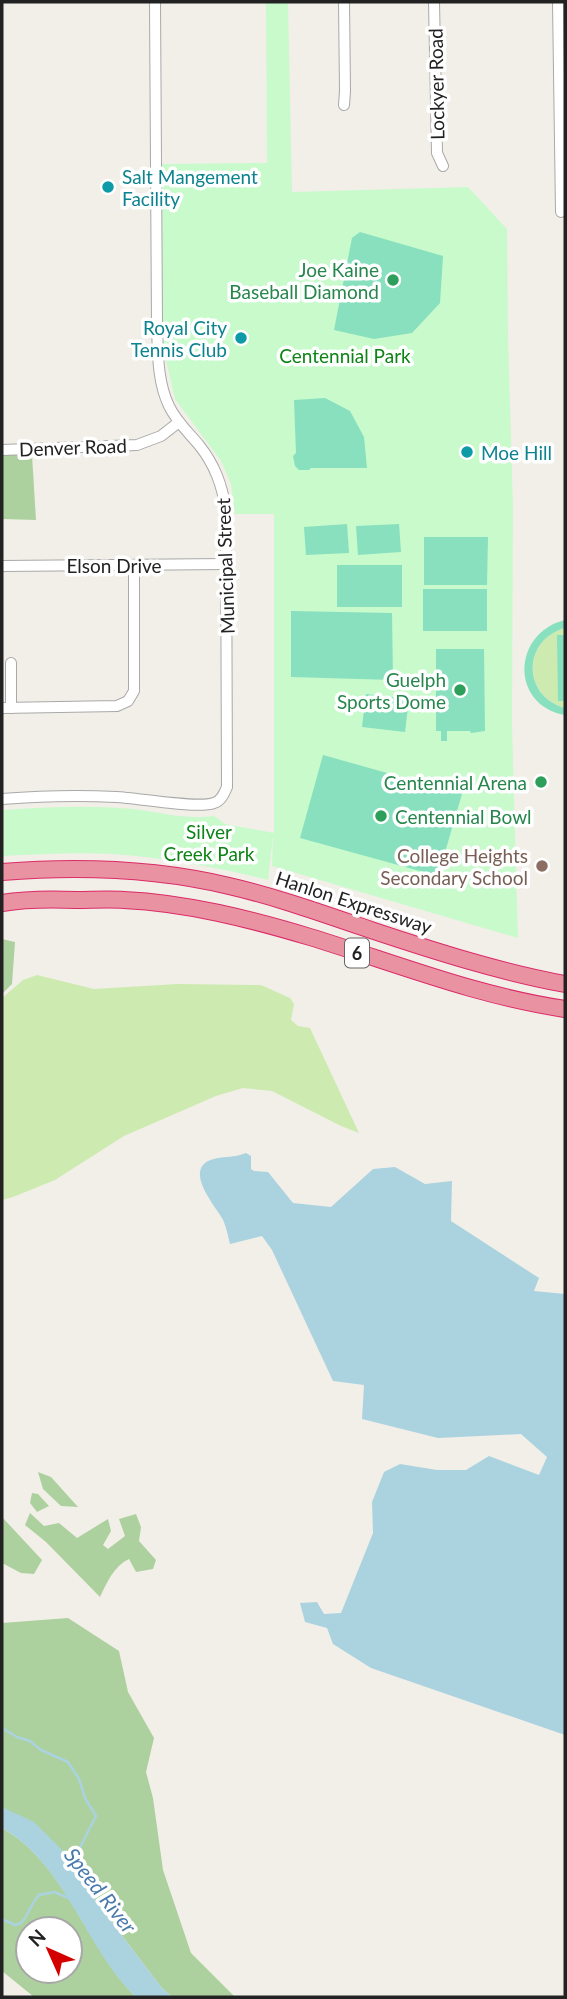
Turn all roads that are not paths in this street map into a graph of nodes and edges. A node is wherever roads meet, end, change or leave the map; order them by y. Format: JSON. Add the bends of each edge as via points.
{"nodes":[{"id":1,"x":155,"y":2,"type":"edge"},
{"id":2,"x":344,"y":2,"type":"edge"},
{"id":3,"x":434,"y":2,"type":"edge"},
{"id":4,"x":558,"y":2,"type":"edge"},
{"id":5,"x":344,"y":105,"type":"dead end"},
{"id":6,"x":443,"y":166,"type":"dead end"},
{"id":7,"x":561,"y":212,"type":"dead end"},
{"id":8,"x":179,"y":422,"type":"junction"},
{"id":9,"x":2,"y":450,"type":"edge"},
{"id":10,"x":134,"y":565,"type":"junction"},
{"id":11,"x":226,"y":565,"type":"junction"},
{"id":12,"x":2,"y":566,"type":"edge"},
{"id":13,"x":11,"y":663,"type":"dead end"},
{"id":14,"x":7,"y":708,"type":"edge"},
{"id":15,"x":2,"y":799,"type":"edge"},
{"id":16,"x":2,"y":872,"type":"edge"},
{"id":17,"x":2,"y":903,"type":"edge"},
{"id":18,"x":565,"y":984,"type":"edge"},
{"id":19,"x":565,"y":1009,"type":"edge"}],
"edges":[{"from":1,"to":8,"type":"street","name":"Municipal Street","via":[[159,369],[162,387]]},
{"from":2,"to":5,"type":"street"},
{"from":3,"to":6,"type":"street","name":"Lockyer Road","via":[[437,153]]},
{"from":4,"to":7,"type":"street"},
{"from":8,"to":9,"type":"street","name":"Denver Road","via":[[161,436],[137,444]]},
{"from":8,"to":11,"type":"street","name":"Municipal Street","via":[[219,477],[226,510]]},
{"from":10,"to":11,"type":"street","name":"Elson Drive"},
{"from":10,"to":12,"type":"street","name":"Elson Drive"},
{"from":10,"to":14,"type":"street","via":[[134,691],[128,701],[117,706]]},
{"from":11,"to":15,"type":"street","name":"Municipal Street","via":[[227,787],[219,801],[201,804],[65,796]]},
{"from":13,"to":14,"type":"street"},
{"from":16,"to":18,"type":"highway","name":"Hanlon Expressway","number":"6","via":[[119,870],[186,877]]},
{"from":17,"to":19,"type":"highway","number":"6","via":[[123,900],[216,912],[493,995]]}]}
